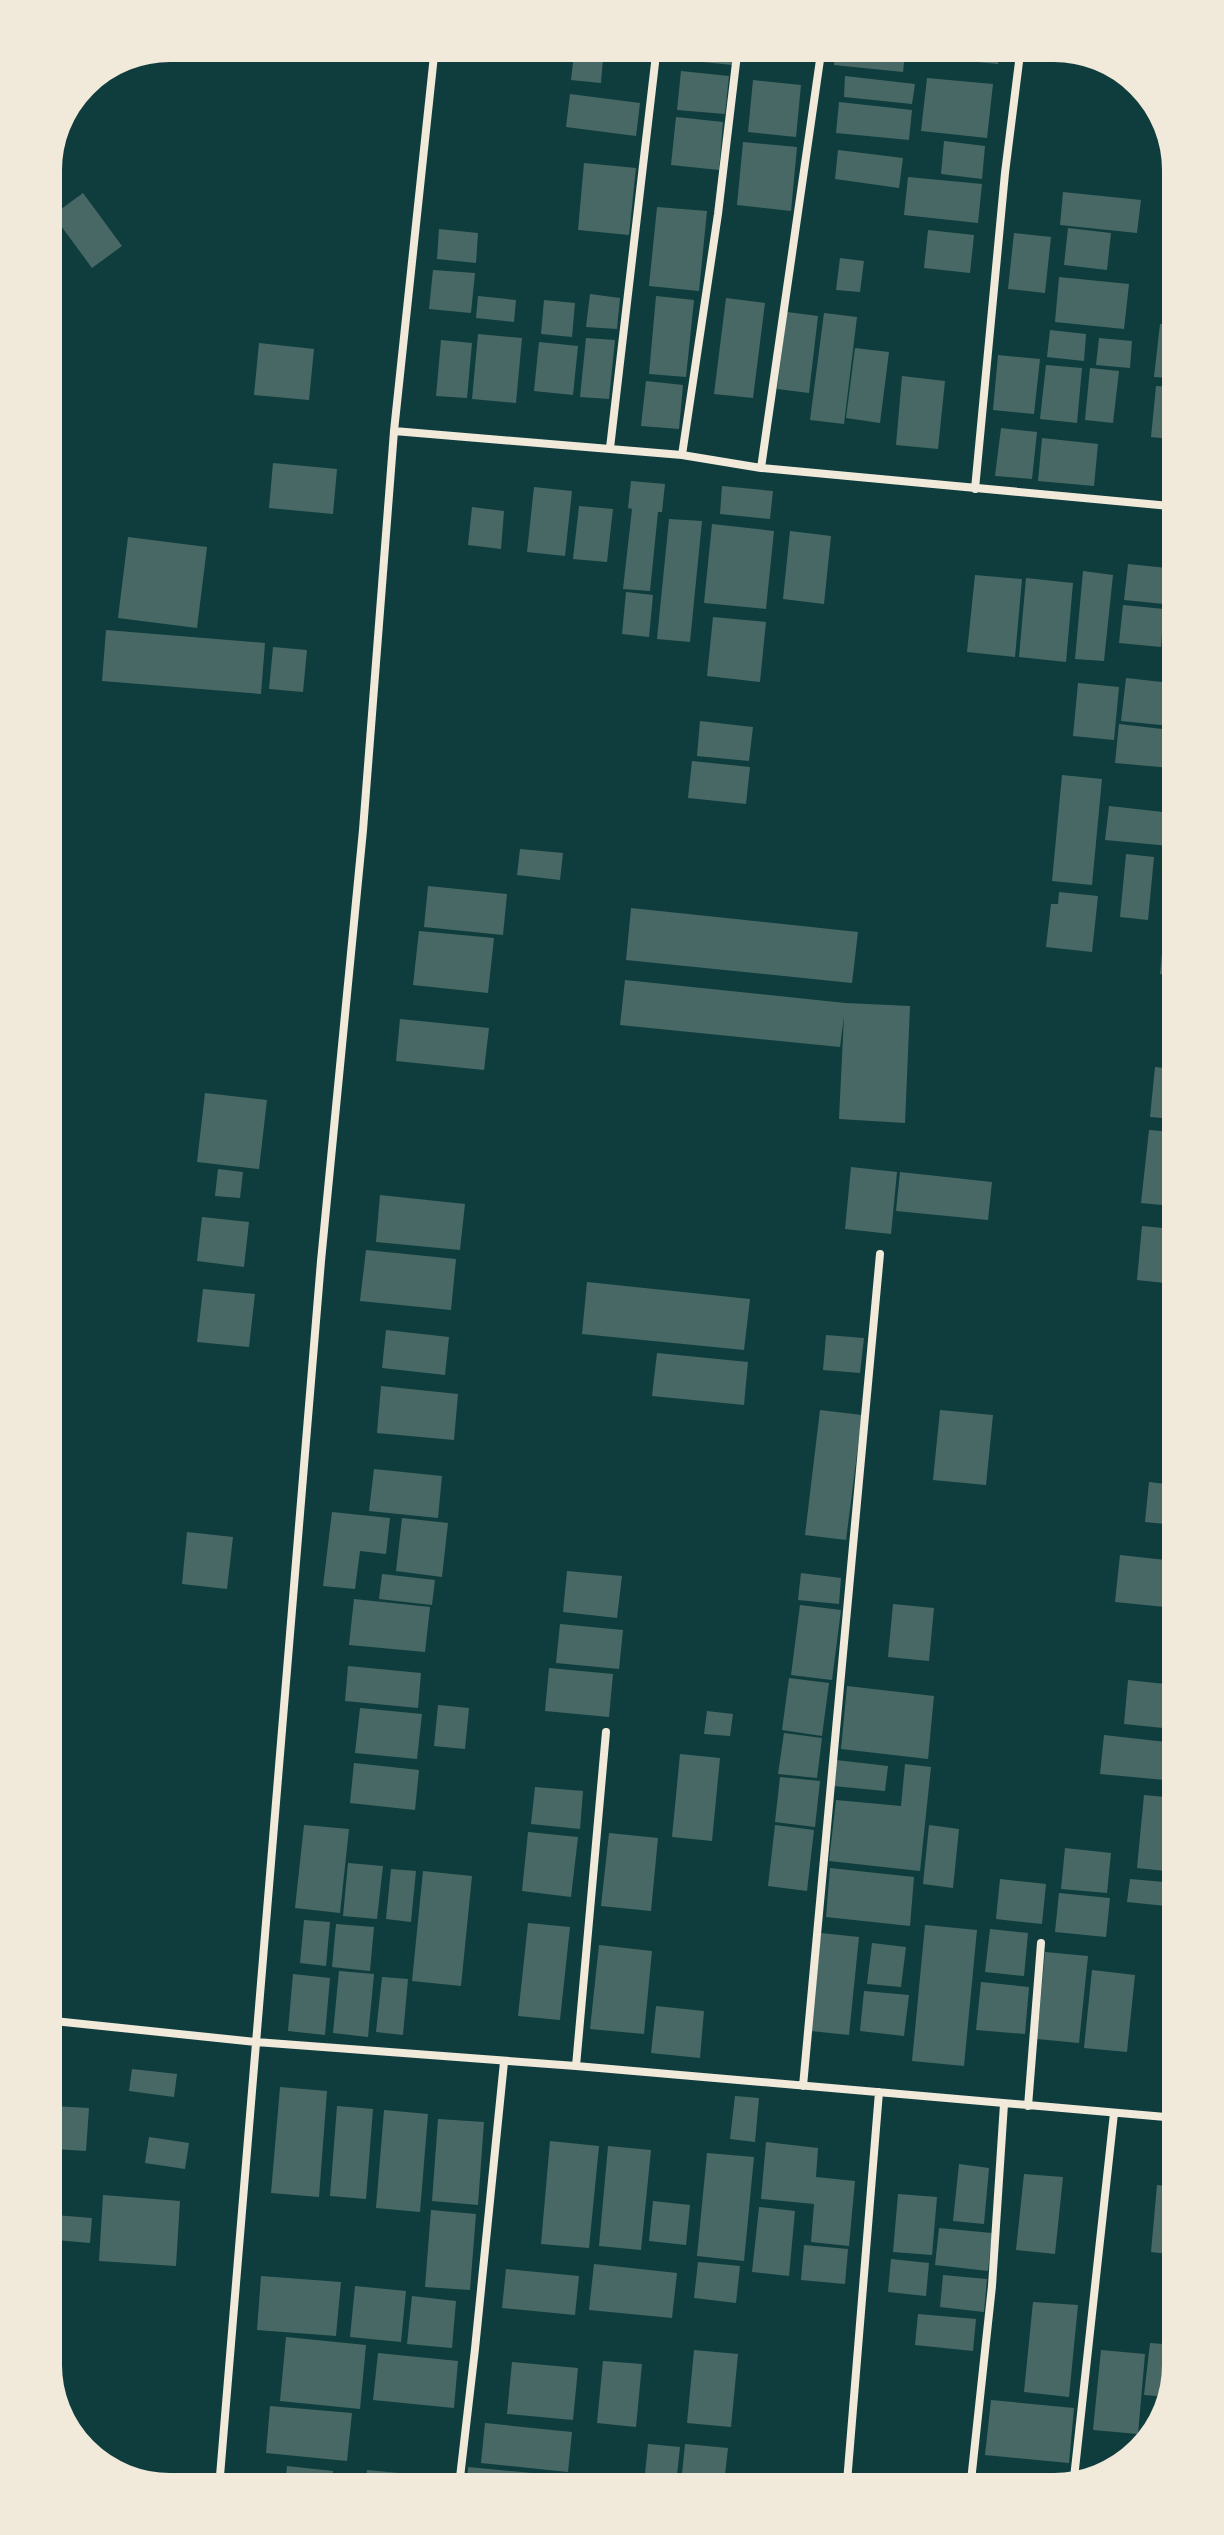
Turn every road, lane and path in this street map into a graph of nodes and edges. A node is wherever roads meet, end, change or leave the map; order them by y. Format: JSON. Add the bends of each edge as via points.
{"nodes":[{"id":1,"x":434,"y":60,"type":"edge"},
{"id":2,"x":655,"y":60,"type":"edge"},
{"id":3,"x":736,"y":60,"type":"edge"},
{"id":4,"x":820,"y":60,"type":"edge"},
{"id":5,"x":1019,"y":60,"type":"edge"},
{"id":6,"x":394,"y":431,"type":"junction"},
{"id":7,"x":610,"y":448,"type":"junction"},
{"id":8,"x":682,"y":455,"type":"junction"},
{"id":9,"x":761,"y":468,"type":"junction"},
{"id":10,"x":975,"y":489,"type":"junction"},
{"id":11,"x":1164,"y":505,"type":"edge"},
{"id":12,"x":880,"y":1254,"type":"dead end"},
{"id":13,"x":606,"y":1732,"type":"dead end"},
{"id":14,"x":1041,"y":1943,"type":"dead end"},
{"id":15,"x":60,"y":2022,"type":"edge"},
{"id":16,"x":256,"y":2042,"type":"junction"},
{"id":17,"x":504,"y":2062,"type":"junction"},
{"id":18,"x":576,"y":2066,"type":"junction"},
{"id":19,"x":803,"y":2086,"type":"junction"},
{"id":20,"x":879,"y":2092,"type":"junction"},
{"id":21,"x":1004,"y":2104,"type":"junction"},
{"id":22,"x":1028,"y":2106,"type":"junction"},
{"id":23,"x":1114,"y":2113,"type":"junction"},
{"id":24,"x":1164,"y":2117,"type":"edge"},
{"id":25,"x":1075,"y":2473,"type":"edge"},
{"id":26,"x":220,"y":2475,"type":"edge"},
{"id":27,"x":460,"y":2475,"type":"edge"},
{"id":28,"x":848,"y":2475,"type":"edge"},
{"id":29,"x":972,"y":2475,"type":"edge"}],
"edges":[{"from":1,"to":6,"type":"street"},
{"from":2,"to":7,"type":"street"},
{"from":3,"to":8,"type":"street"},
{"from":4,"to":9,"type":"street"},
{"from":5,"to":10,"type":"street"},
{"from":6,"to":7,"type":"street"},
{"from":6,"to":16,"type":"street"},
{"from":7,"to":8,"type":"street"},
{"from":8,"to":9,"type":"street"},
{"from":9,"to":10,"type":"street"},
{"from":10,"to":11,"type":"street"},
{"from":12,"to":19,"type":"street"},
{"from":13,"to":18,"type":"street"},
{"from":14,"to":22,"type":"street"},
{"from":15,"to":16,"type":"street"},
{"from":16,"to":17,"type":"street"},
{"from":16,"to":26,"type":"street"},
{"from":17,"to":18,"type":"street"},
{"from":17,"to":27,"type":"street"},
{"from":18,"to":19,"type":"street"},
{"from":19,"to":20,"type":"street"},
{"from":20,"to":21,"type":"street"},
{"from":20,"to":28,"type":"street"},
{"from":21,"to":22,"type":"street"},
{"from":21,"to":29,"type":"street"},
{"from":22,"to":23,"type":"street"},
{"from":23,"to":24,"type":"street"},
{"from":23,"to":25,"type":"street"}]}
